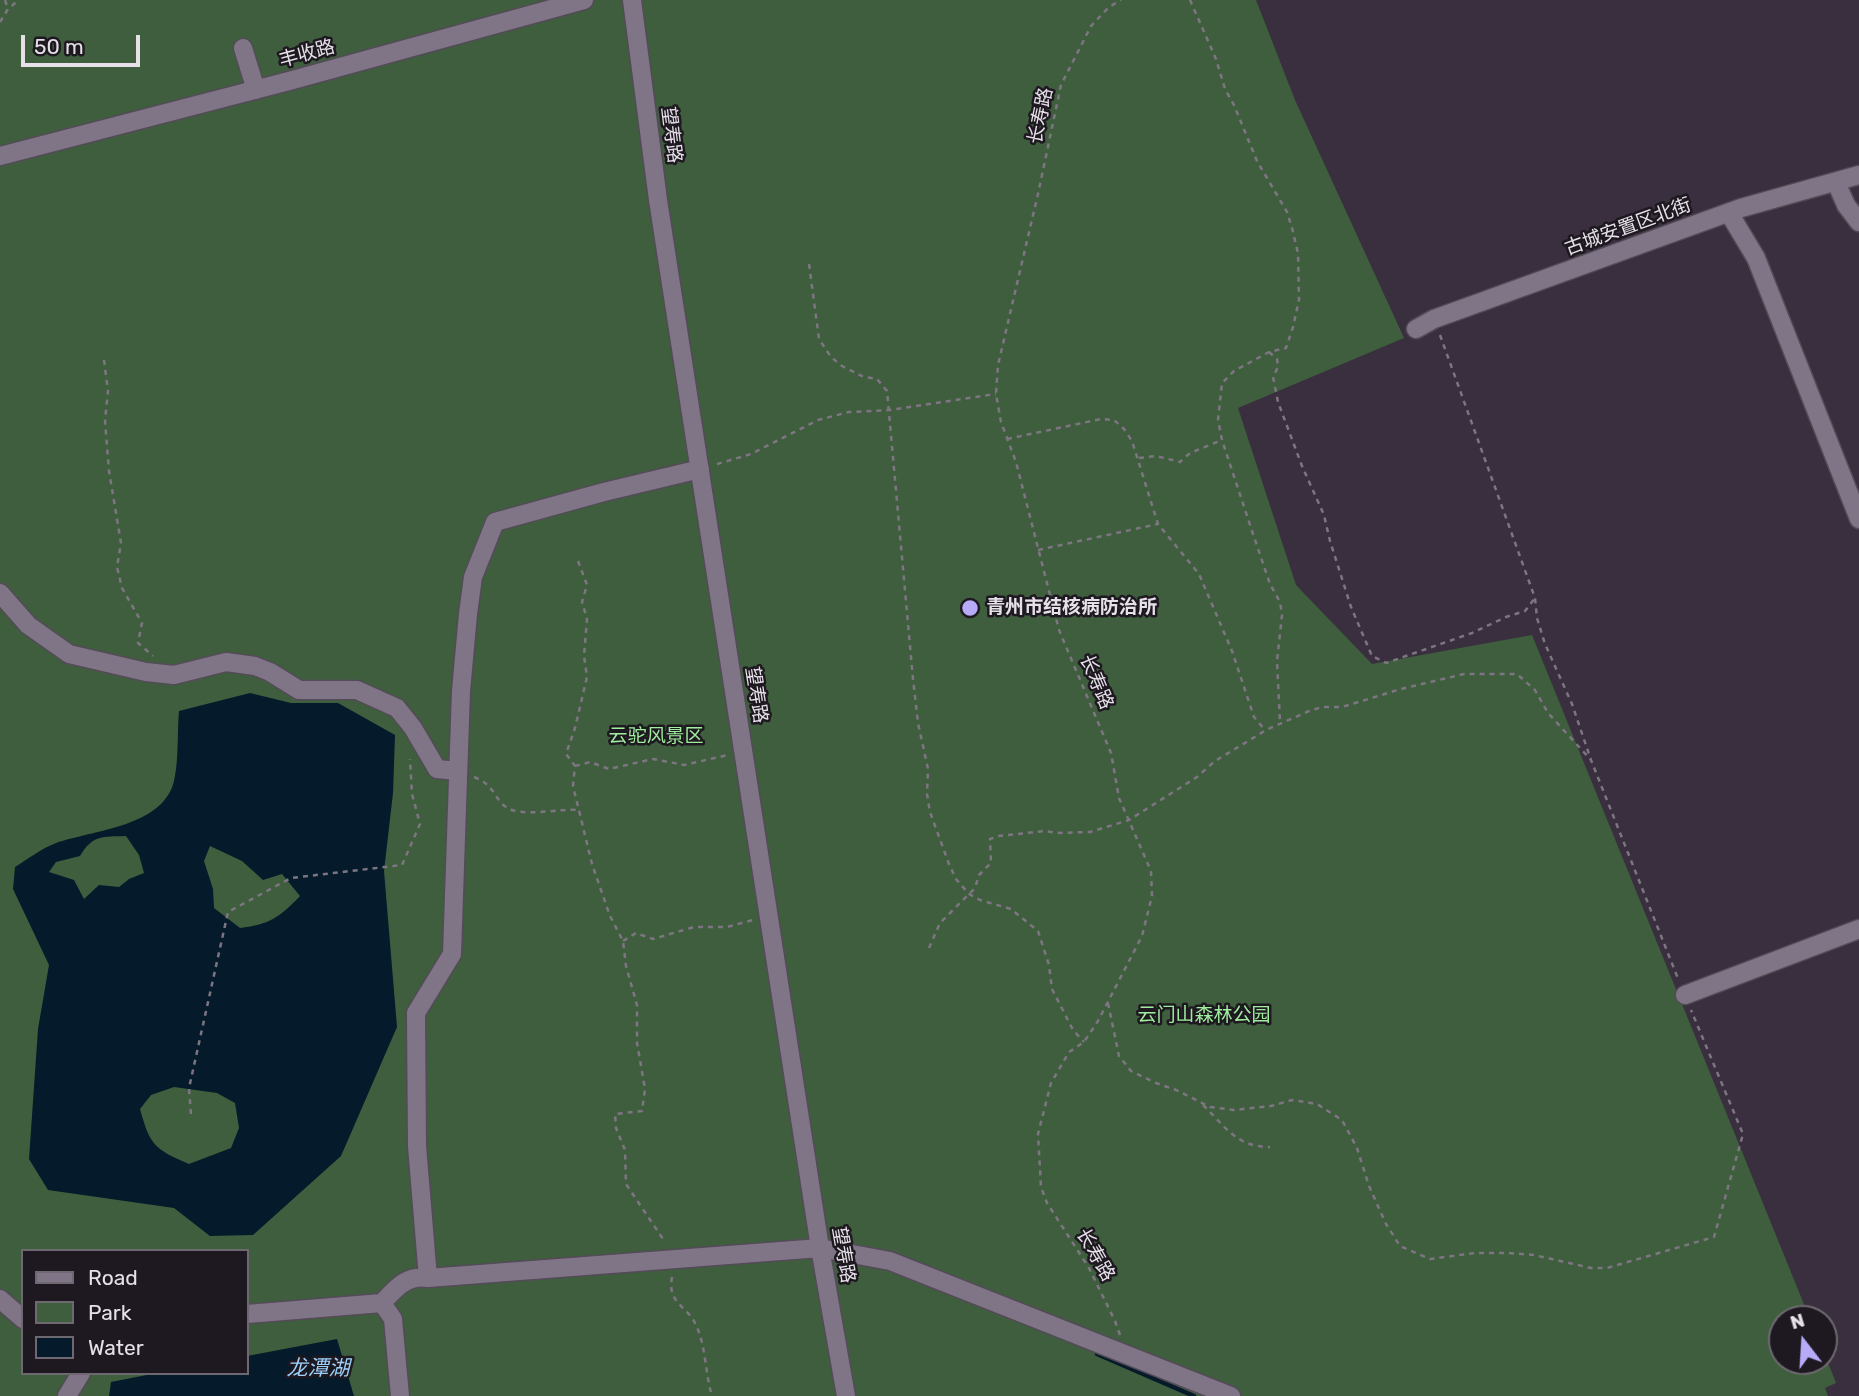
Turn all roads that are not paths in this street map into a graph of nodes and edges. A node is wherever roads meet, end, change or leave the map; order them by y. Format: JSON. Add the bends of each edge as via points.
{"nodes":[{"id":1,"x":584,"y":0,"type":"edge"},
{"id":2,"x":632,"y":0,"type":"edge"},
{"id":3,"x":243,"y":48,"type":"dead end"},
{"id":4,"x":256,"y":90,"type":"junction"},
{"id":5,"x":0,"y":142,"type":"edge"},
{"id":6,"x":33,"y":148,"type":"junction"},
{"id":7,"x":0,"y":156,"type":"edge"},
{"id":8,"x":1859,"y":175,"type":"edge"},
{"id":9,"x":1836,"y":182,"type":"junction"},
{"id":10,"x":1729,"y":213,"type":"junction"},
{"id":11,"x":1859,"y":222,"type":"edge"},
{"id":12,"x":1416,"y":329,"type":"dead end"},
{"id":13,"x":700,"y":469,"type":"junction"},
{"id":14,"x":1859,"y":519,"type":"edge"},
{"id":15,"x":0,"y":593,"type":"edge"},
{"id":16,"x":458,"y":771,"type":"junction"},
{"id":17,"x":1859,"y":929,"type":"edge"},
{"id":18,"x":1685,"y":995,"type":"road end"},
{"id":19,"x":820,"y":1248,"type":"junction"},
{"id":20,"x":428,"y":1278,"type":"junction"},
{"id":21,"x":0,"y":1299,"type":"edge"},
{"id":22,"x":382,"y":1303,"type":"junction"},
{"id":23,"x":248,"y":1314,"type":"edge"},
{"id":24,"x":21,"y":1318,"type":"edge"},
{"id":25,"x":78,"y":1375,"type":"edge"},
{"id":26,"x":67,"y":1396,"type":"edge"},
{"id":27,"x":400,"y":1396,"type":"edge"},
{"id":28,"x":846,"y":1396,"type":"edge"},
{"id":29,"x":1231,"y":1396,"type":"edge"}],
"edges":[{"from":1,"to":4,"type":"street","name":"丰收路"},
{"from":2,"to":13,"type":"street","name":"望寿路"},
{"from":3,"to":4,"type":"street"},
{"from":4,"to":6,"type":"street","name":"丰收路"},
{"from":5,"to":6,"type":"street"},
{"from":6,"to":7,"type":"street","name":"丰收路"},
{"from":8,"to":9,"type":"street","name":"古城安置区北街"},
{"from":9,"to":10,"type":"street","name":"古城安置区北街"},
{"from":9,"to":11,"type":"street"},
{"from":10,"to":12,"type":"street","name":"古城安置区北街"},
{"from":10,"to":14,"type":"street","via":[[1756,258]]},
{"from":13,"to":16,"type":"street","via":[[495,522],[473,577]]},
{"from":13,"to":19,"type":"street","name":"望寿路"},
{"from":15,"to":16,"type":"street","via":[[28,625],[69,654],[174,675],[226,662],[255,666],[299,690],[357,690],[397,708],[437,769]]},
{"from":16,"to":20,"type":"street","via":[[452,954],[416,1013],[417,1146]]},
{"from":17,"to":18,"type":"street"},
{"from":19,"to":20,"type":"street"},
{"from":19,"to":28,"type":"street","name":"望寿路"},
{"from":19,"to":29,"type":"street","via":[[890,1261]]},
{"from":20,"to":22,"type":"street","via":[[401,1282]]},
{"from":21,"to":24,"type":"street"},
{"from":22,"to":23,"type":"street"},
{"from":22,"to":27,"type":"street","via":[[393,1319]]},
{"from":25,"to":26,"type":"street"}]}
